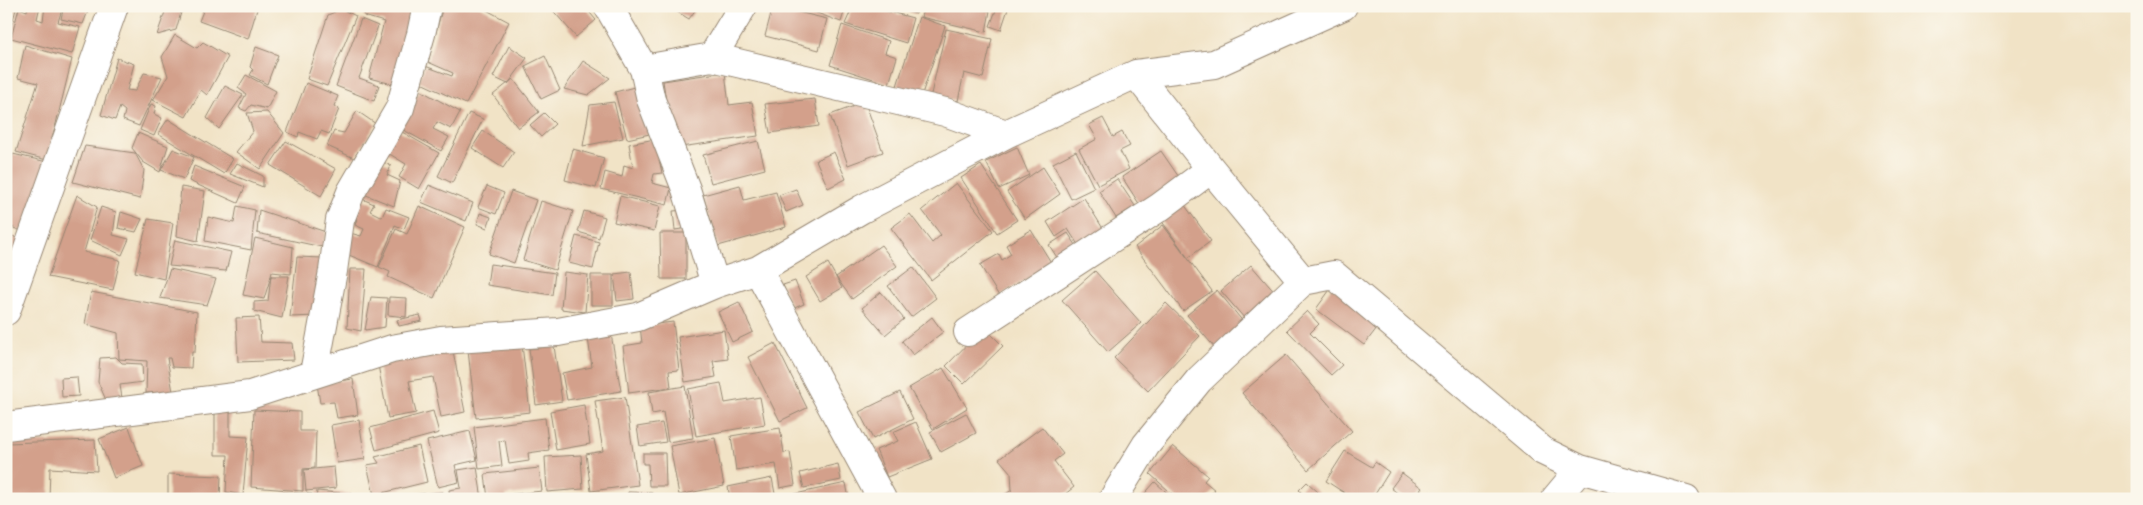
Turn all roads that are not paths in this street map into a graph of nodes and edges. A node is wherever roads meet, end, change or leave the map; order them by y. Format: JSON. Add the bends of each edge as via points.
{"nodes":[{"id":1,"x":114,"y":6,"type":"edge"},
{"id":2,"x":426,"y":6,"type":"edge"},
{"id":3,"x":608,"y":6,"type":"edge"},
{"id":4,"x":743,"y":6,"type":"edge"},
{"id":5,"x":1343,"y":6,"type":"edge"},
{"id":6,"x":712,"y":57,"type":"junction"},
{"id":7,"x":644,"y":69,"type":"junction"},
{"id":8,"x":1136,"y":74,"type":"junction"},
{"id":9,"x":1006,"y":134,"type":"junction"},
{"id":10,"x":1211,"y":169,"type":"junction"},
{"id":11,"x":758,"y":270,"type":"junction"},
{"id":12,"x":1303,"y":281,"type":"junction"},
{"id":13,"x":715,"y":284,"type":"junction"},
{"id":14,"x":6,"y":311,"type":"edge"},
{"id":15,"x":968,"y":332,"type":"dead end"},
{"id":16,"x":314,"y":373,"type":"junction"},
{"id":17,"x":6,"y":426,"type":"edge"},
{"id":18,"x":1580,"y":469,"type":"junction"},
{"id":19,"x":882,"y":499,"type":"edge"},
{"id":20,"x":1113,"y":499,"type":"edge"},
{"id":21,"x":1555,"y":499,"type":"edge"},
{"id":22,"x":1686,"y":499,"type":"edge"}],
"edges":[{"from":1,"to":14,"type":"street"},
{"from":2,"to":16,"type":"street","via":[[400,108],[351,192],[340,220]]},
{"from":3,"to":7,"type":"street"},
{"from":4,"to":6,"type":"street"},
{"from":5,"to":8,"type":"street","via":[[1214,64]]},
{"from":6,"to":7,"type":"street"},
{"from":6,"to":9,"type":"street","via":[[945,112]]},
{"from":7,"to":13,"type":"street","via":[[651,100],[686,189]]},
{"from":8,"to":9,"type":"street"},
{"from":8,"to":10,"type":"street"},
{"from":9,"to":11,"type":"street","via":[[862,209]]},
{"from":10,"to":12,"type":"street"},
{"from":10,"to":15,"type":"street"},
{"from":11,"to":13,"type":"street"},
{"from":11,"to":19,"type":"street"},
{"from":12,"to":18,"type":"street","via":[[1334,275],[1543,450]]},
{"from":12,"to":20,"type":"street","via":[[1199,380],[1146,445]]},
{"from":13,"to":16,"type":"street","via":[[638,317],[558,332],[441,340],[392,349]]},
{"from":16,"to":17,"type":"street","via":[[250,394]]},
{"from":18,"to":21,"type":"street"},
{"from":18,"to":22,"type":"street"}]}
